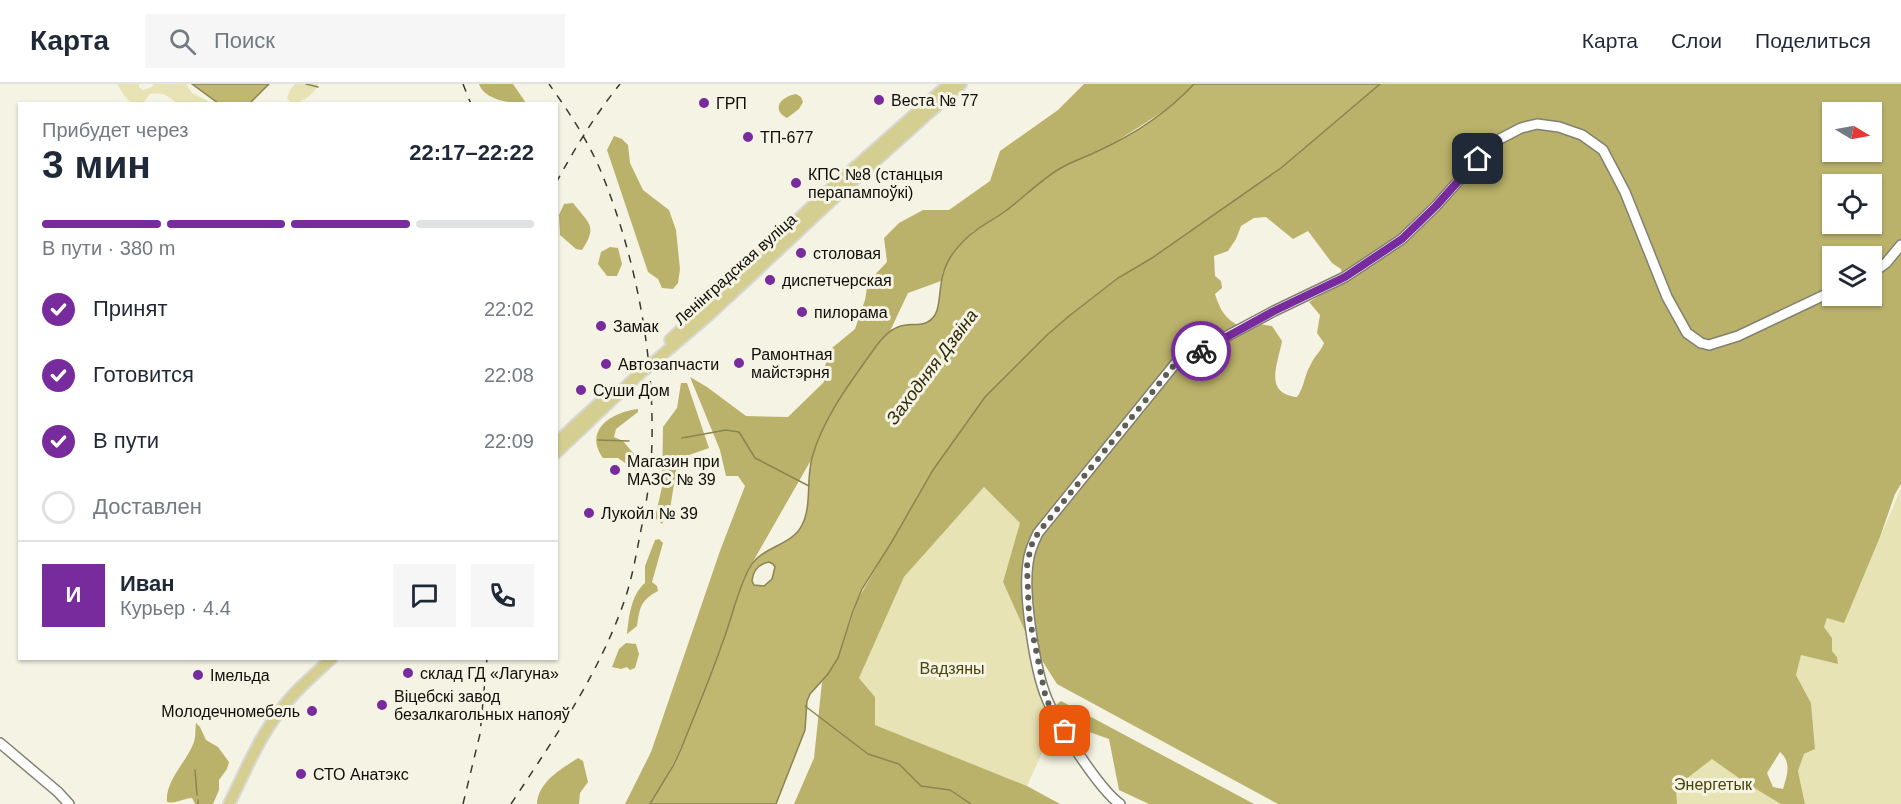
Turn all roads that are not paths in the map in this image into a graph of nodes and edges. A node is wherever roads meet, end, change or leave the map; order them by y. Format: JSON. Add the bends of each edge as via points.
{"nodes":[{"id":1,"x":949,"y":84,"type":"edge"},
{"id":2,"x":961,"y":84,"type":"edge"},
{"id":3,"x":1901,"y":245,"type":"edge"},
{"id":4,"x":1882,"y":265,"type":"edge"},
{"id":5,"x":1822,"y":296,"type":"edge"},
{"id":6,"x":558,"y":441,"type":"edge"},
{"id":7,"x":558,"y":451,"type":"edge"},
{"id":8,"x":321,"y":660,"type":"edge"},
{"id":9,"x":330,"y":660,"type":"edge"},
{"id":10,"x":0,"y":743,"type":"edge"},
{"id":11,"x":69,"y":804,"type":"edge"},
{"id":12,"x":223,"y":804,"type":"edge"},
{"id":13,"x":229,"y":804,"type":"edge"},
{"id":14,"x":1120,"y":804,"type":"edge"}],
"edges":[{"from":1,"to":6,"type":"main road","name":"Ленінградская вуліца"},
{"from":2,"to":7,"type":"main road","name":"Ленінградская вуліца"},
{"from":3,"to":4,"type":"street"},
{"from":5,"to":14,"type":"street","via":[[1738,336],[1709,345],[1701,343],[1687,333],[1667,297],[1625,192],[1603,150],[1582,135],[1536,124],[1496,141],[1402,239],[1345,277],[1175,364],[1038,533],[1027,566],[1029,616],[1046,699],[1083,759]]},
{"from":8,"to":12,"type":"main road","via":[[266,718]]},
{"from":9,"to":13,"type":"main road","via":[[281,708]]},
{"from":10,"to":11,"type":"street"}]}
